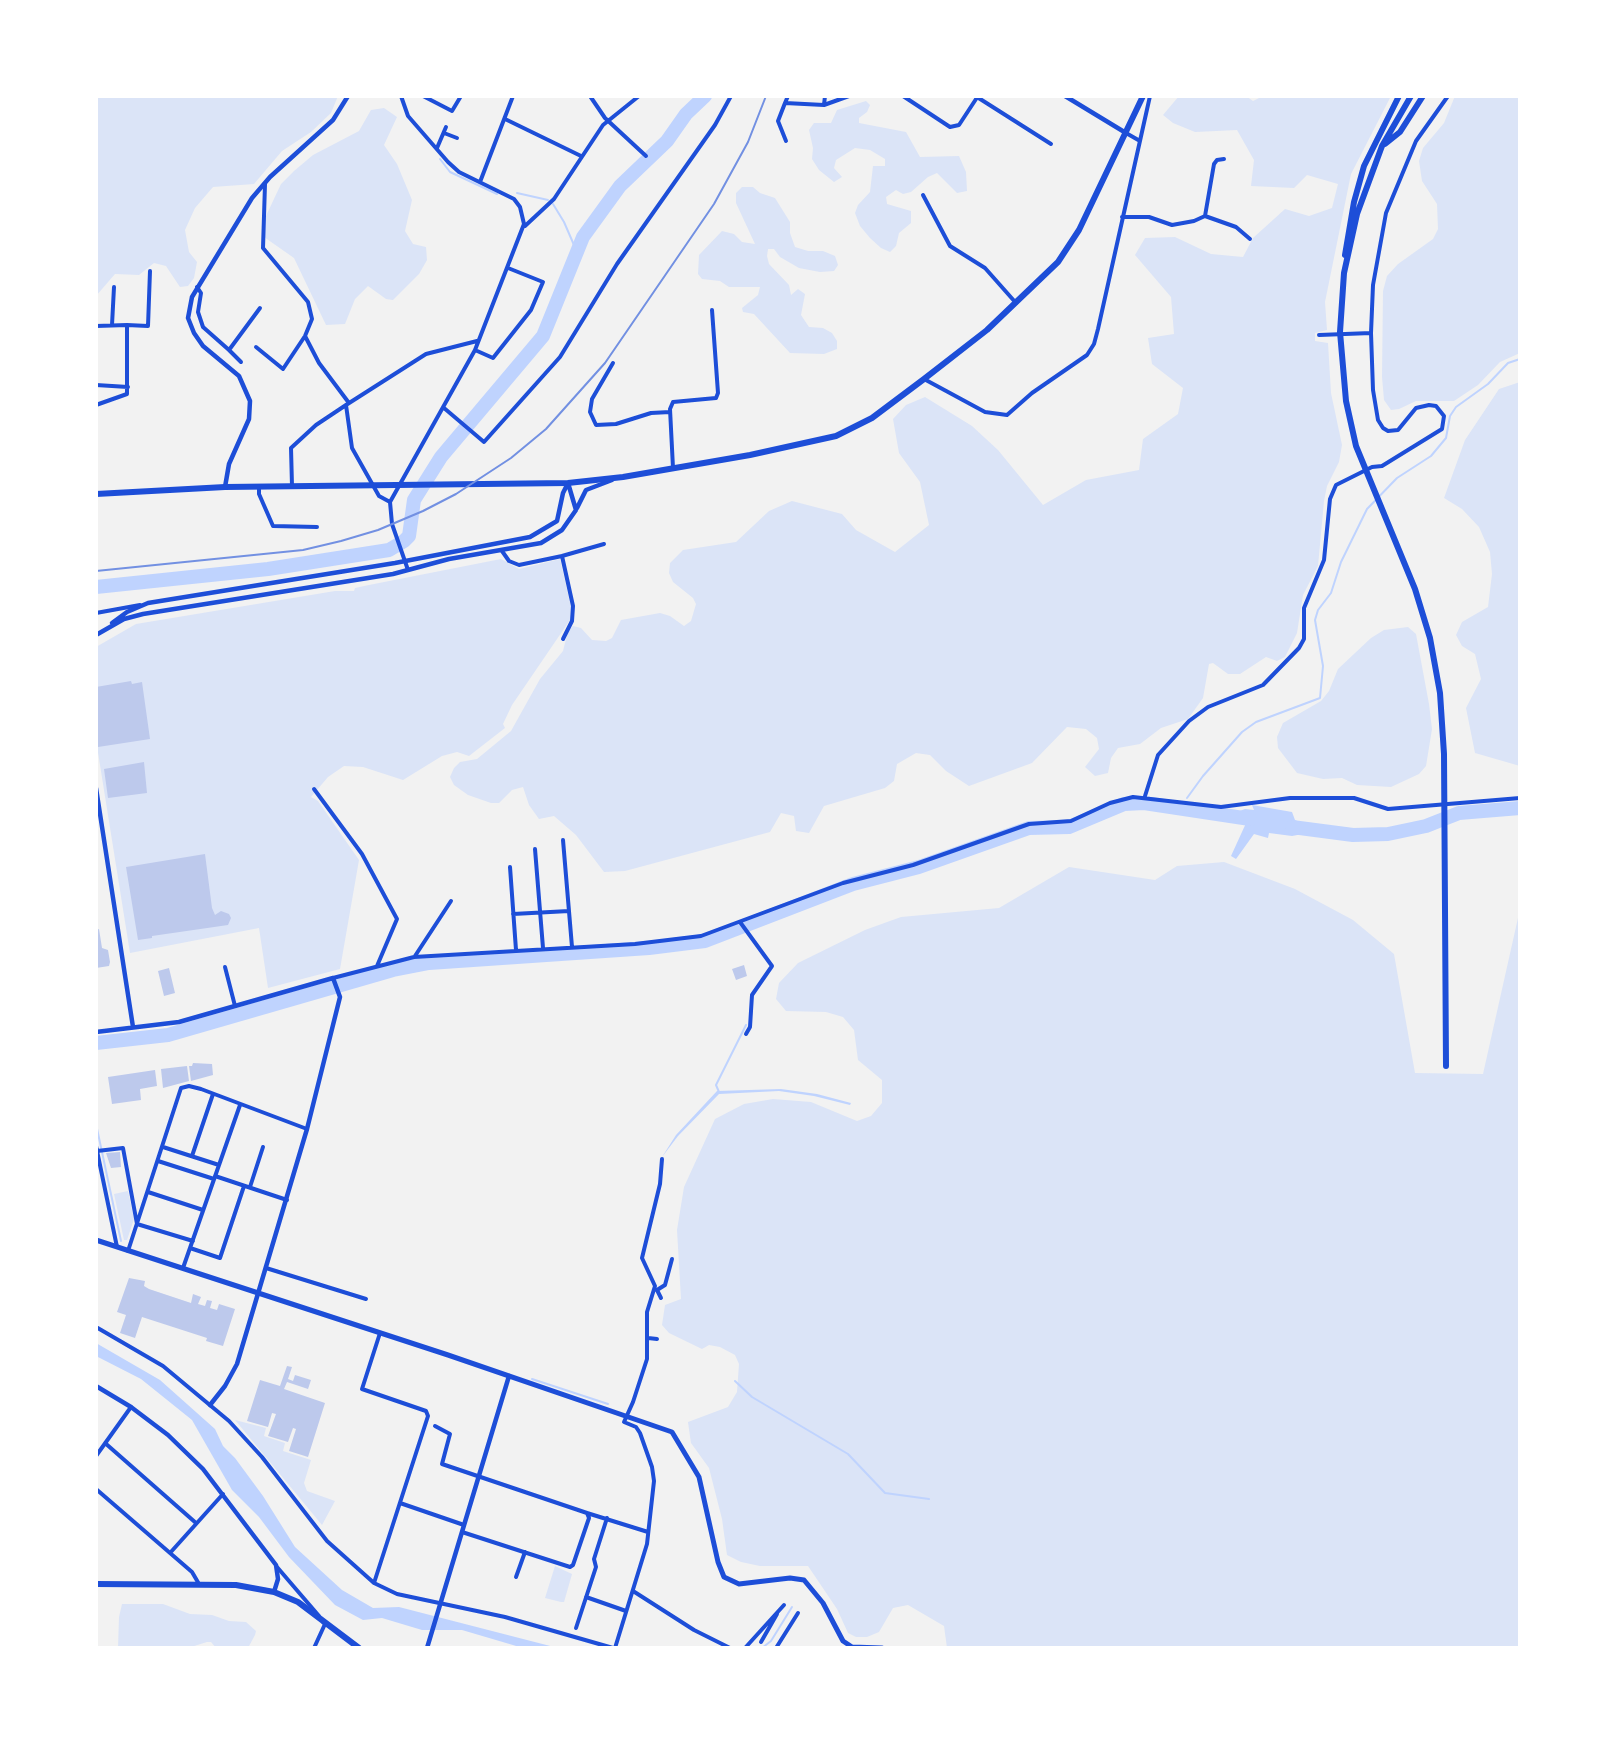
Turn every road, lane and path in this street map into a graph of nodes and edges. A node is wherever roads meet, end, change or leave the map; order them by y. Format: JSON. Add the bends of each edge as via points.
{"nodes":[{"id":1,"x":348,"y":96,"type":"edge"},
{"id":2,"x":400,"y":96,"type":"edge"},
{"id":3,"x":423,"y":96,"type":"edge"},
{"id":4,"x":461,"y":96,"type":"edge"},
{"id":5,"x":513,"y":96,"type":"edge"},
{"id":6,"x":590,"y":96,"type":"edge"},
{"id":7,"x":639,"y":96,"type":"edge"},
{"id":8,"x":731,"y":96,"type":"edge"},
{"id":9,"x":788,"y":96,"type":"edge"},
{"id":10,"x":825,"y":96,"type":"edge"},
{"id":11,"x":849,"y":96,"type":"edge"},
{"id":12,"x":903,"y":96,"type":"edge"},
{"id":13,"x":1065,"y":96,"type":"edge"},
{"id":14,"x":1143,"y":96,"type":"edge"},
{"id":15,"x":1150,"y":96,"type":"edge"},
{"id":16,"x":1399,"y":96,"type":"edge"},
{"id":17,"x":1411,"y":96,"type":"edge"},
{"id":18,"x":1423,"y":96,"type":"edge"},
{"id":19,"x":1448,"y":96,"type":"edge"},
{"id":20,"x":978,"y":97,"type":"edge"},
{"id":21,"x":785,"y":103,"type":"junction"},
{"id":22,"x":824,"y":105,"type":"junction"},
{"id":23,"x":505,"y":119,"type":"junction"},
{"id":24,"x":607,"y":120,"type":"junction"},
{"id":25,"x":446,"y":127,"type":"dead end"},
{"id":26,"x":444,"y":132,"type":"junction"},
{"id":27,"x":1126,"y":133,"type":"junction"},
{"id":28,"x":457,"y":138,"type":"dead end"},
{"id":29,"x":786,"y":141,"type":"dead end"},
{"id":30,"x":1140,"y":141,"type":"junction"},
{"id":31,"x":1051,"y":144,"type":"dead end"},
{"id":32,"x":1382,"y":146,"type":"junction"},
{"id":33,"x":437,"y":149,"type":"junction"},
{"id":34,"x":581,"y":156,"type":"junction"},
{"id":35,"x":646,"y":156,"type":"dead end"},
{"id":36,"x":1224,"y":159,"type":"dead end"},
{"id":37,"x":480,"y":182,"type":"junction"},
{"id":38,"x":265,"y":183,"type":"junction"},
{"id":39,"x":923,"y":195,"type":"dead end"},
{"id":40,"x":1204,"y":216,"type":"junction"},
{"id":41,"x":1122,"y":217,"type":"junction"},
{"id":42,"x":524,"y":226,"type":"junction"},
{"id":43,"x":1250,"y":239,"type":"dead end"},
{"id":44,"x":508,"y":268,"type":"junction"},
{"id":45,"x":150,"y":271,"type":"dead end"},
{"id":46,"x":1344,"y":273,"type":"junction"},
{"id":47,"x":114,"y":287,"type":"dead end"},
{"id":48,"x":197,"y":287,"type":"junction"},
{"id":49,"x":1016,"y":303,"type":"junction"},
{"id":50,"x":260,"y":308,"type":"dead end"},
{"id":51,"x":712,"y":309,"type":"dead end"},
{"id":52,"x":112,"y":325,"type":"junction"},
{"id":53,"x":96,"y":326,"type":"edge"},
{"id":54,"x":127,"y":326,"type":"junction"},
{"id":55,"x":1371,"y":333,"type":"junction"},
{"id":56,"x":1319,"y":335,"type":"dead end"},
{"id":57,"x":305,"y":336,"type":"junction"},
{"id":58,"x":477,"y":341,"type":"junction"},
{"id":59,"x":256,"y":347,"type":"dead end"},
{"id":60,"x":229,"y":350,"type":"junction"},
{"id":61,"x":475,"y":350,"type":"junction"},
{"id":62,"x":242,"y":362,"type":"dead end"},
{"id":63,"x":613,"y":363,"type":"dead end"},
{"id":64,"x":924,"y":379,"type":"junction"},
{"id":65,"x":96,"y":385,"type":"edge"},
{"id":66,"x":128,"y":387,"type":"junction"},
{"id":67,"x":348,"y":404,"type":"junction"},
{"id":68,"x":96,"y":405,"type":"edge"},
{"id":69,"x":444,"y":408,"type":"junction"},
{"id":70,"x":670,"y":412,"type":"junction"},
{"id":71,"x":673,"y":468,"type":"junction"},
{"id":72,"x":623,"y":477,"type":"junction"},
{"id":73,"x":568,"y":483,"type":"junction"},
{"id":74,"x":225,"y":487,"type":"junction"},
{"id":75,"x":259,"y":487,"type":"junction"},
{"id":76,"x":292,"y":487,"type":"junction"},
{"id":77,"x":96,"y":494,"type":"edge"},
{"id":78,"x":390,"y":502,"type":"junction"},
{"id":79,"x":576,"y":510,"type":"junction"},
{"id":80,"x":316,"y":527,"type":"dead end"},
{"id":81,"x":604,"y":544,"type":"dead end"},
{"id":82,"x":502,"y":551,"type":"junction"},
{"id":83,"x":562,"y":556,"type":"junction"},
{"id":84,"x":406,"y":561,"type":"junction"},
{"id":85,"x":409,"y":571,"type":"junction"},
{"id":86,"x":148,"y":603,"type":"junction"},
{"id":87,"x":96,"y":613,"type":"edge"},
{"id":88,"x":108,"y":627,"type":"junction"},
{"id":89,"x":96,"y":635,"type":"edge"},
{"id":90,"x":563,"y":639,"type":"dead end"},
{"id":91,"x":96,"y":788,"type":"edge"},
{"id":92,"x":314,"y":789,"type":"dead end"},
{"id":93,"x":1145,"y":796,"type":"junction"},
{"id":94,"x":1520,"y":798,"type":"edge"},
{"id":95,"x":563,"y":840,"type":"dead end"},
{"id":96,"x":535,"y":849,"type":"dead end"},
{"id":97,"x":510,"y":867,"type":"dead end"},
{"id":98,"x":451,"y":901,"type":"dead end"},
{"id":99,"x":569,"y":911,"type":"junction"},
{"id":100,"x":540,"y":912,"type":"junction"},
{"id":101,"x":513,"y":914,"type":"junction"},
{"id":102,"x":740,"y":922,"type":"junction"},
{"id":103,"x":572,"y":947,"type":"junction"},
{"id":104,"x":543,"y":948,"type":"junction"},
{"id":105,"x":516,"y":950,"type":"junction"},
{"id":106,"x":414,"y":957,"type":"junction"},
{"id":107,"x":377,"y":966,"type":"junction"},
{"id":108,"x":225,"y":967,"type":"dead end"},
{"id":109,"x":334,"y":980,"type":"junction"},
{"id":110,"x":235,"y":1006,"type":"junction"},
{"id":111,"x":133,"y":1027,"type":"junction"},
{"id":112,"x":96,"y":1032,"type":"edge"},
{"id":113,"x":746,"y":1034,"type":"dead end"},
{"id":114,"x":1446,"y":1066,"type":"dead end"},
{"id":115,"x":213,"y":1094,"type":"junction"},
{"id":116,"x":240,"y":1105,"type":"junction"},
{"id":117,"x":307,"y":1129,"type":"junction"},
{"id":118,"x":163,"y":1147,"type":"junction"},
{"id":119,"x":263,"y":1147,"type":"dead end"},
{"id":120,"x":99,"y":1149,"type":"edge"},
{"id":121,"x":192,"y":1156,"type":"junction"},
{"id":122,"x":662,"y":1159,"type":"dead end"},
{"id":123,"x":158,"y":1161,"type":"junction"},
{"id":124,"x":219,"y":1165,"type":"junction"},
{"id":125,"x":215,"y":1178,"type":"junction"},
{"id":126,"x":247,"y":1187,"type":"junction"},
{"id":127,"x":148,"y":1192,"type":"junction"},
{"id":128,"x":287,"y":1200,"type":"junction"},
{"id":129,"x":203,"y":1210,"type":"junction"},
{"id":130,"x":137,"y":1224,"type":"junction"},
{"id":131,"x":96,"y":1240,"type":"edge"},
{"id":132,"x":193,"y":1241,"type":"junction"},
{"id":133,"x":117,"y":1247,"type":"junction"},
{"id":134,"x":190,"y":1248,"type":"junction"},
{"id":135,"x":128,"y":1251,"type":"junction"},
{"id":136,"x":672,"y":1259,"type":"dead end"},
{"id":137,"x":183,"y":1268,"type":"junction"},
{"id":138,"x":266,"y":1268,"type":"junction"},
{"id":139,"x":656,"y":1288,"type":"junction"},
{"id":140,"x":258,"y":1294,"type":"junction"},
{"id":141,"x":661,"y":1298,"type":"dead end"},
{"id":142,"x":366,"y":1299,"type":"dead end"},
{"id":143,"x":96,"y":1327,"type":"edge"},
{"id":144,"x":380,"y":1333,"type":"junction"},
{"id":145,"x":509,"y":1376,"type":"junction"},
{"id":146,"x":96,"y":1386,"type":"edge"},
{"id":147,"x":210,"y":1405,"type":"junction"},
{"id":148,"x":131,"y":1407,"type":"junction"},
{"id":149,"x":626,"y":1416,"type":"junction"},
{"id":150,"x":435,"y":1426,"type":"dead end"},
{"id":151,"x":105,"y":1443,"type":"junction"},
{"id":152,"x":96,"y":1456,"type":"edge"},
{"id":153,"x":478,"y":1477,"type":"junction"},
{"id":154,"x":96,"y":1489,"type":"edge"},
{"id":155,"x":223,"y":1494,"type":"junction"},
{"id":156,"x":400,"y":1503,"type":"junction"},
{"id":157,"x":587,"y":1513,"type":"junction"},
{"id":158,"x":607,"y":1518,"type":"junction"},
{"id":159,"x":196,"y":1523,"type":"junction"},
{"id":160,"x":464,"y":1525,"type":"junction"},
{"id":161,"x":462,"y":1532,"type":"junction"},
{"id":162,"x":648,"y":1532,"type":"junction"},
{"id":163,"x":525,"y":1552,"type":"junction"},
{"id":164,"x":170,"y":1553,"type":"junction"},
{"id":165,"x":276,"y":1565,"type":"junction"},
{"id":166,"x":516,"y":1577,"type":"dead end"},
{"id":167,"x":374,"y":1583,"type":"junction"},
{"id":168,"x":96,"y":1584,"type":"edge"},
{"id":169,"x":199,"y":1584,"type":"junction"},
{"id":170,"x":633,"y":1591,"type":"junction"},
{"id":171,"x":274,"y":1592,"type":"junction"},
{"id":172,"x":586,"y":1598,"type":"junction"},
{"id":173,"x":440,"y":1603,"type":"junction"},
{"id":174,"x":784,"y":1605,"type":"dead end"},
{"id":175,"x":626,"y":1611,"type":"junction"},
{"id":176,"x":778,"y":1613,"type":"junction"},
{"id":177,"x":798,"y":1613,"type":"dead end"},
{"id":178,"x":325,"y":1624,"type":"junction"},
{"id":179,"x":576,"y":1628,"type":"dead end"},
{"id":180,"x":761,"y":1642,"type":"dead end"},
{"id":181,"x":314,"y":1648,"type":"edge"},
{"id":182,"x":359,"y":1648,"type":"edge"},
{"id":183,"x":427,"y":1648,"type":"edge"},
{"id":184,"x":614,"y":1648,"type":"edge"},
{"id":185,"x":730,"y":1648,"type":"edge"},
{"id":186,"x":745,"y":1648,"type":"edge"},
{"id":187,"x":776,"y":1648,"type":"edge"},
{"id":188,"x":882,"y":1648,"type":"edge"}],
"edges":[{"from":1,"to":38,"type":"street","via":[[333,120]]},
{"from":2,"to":33,"type":"street","via":[[408,116]]},
{"from":3,"to":4,"type":"street","via":[[451,111]]},
{"from":5,"to":23,"type":"street"},
{"from":6,"to":24,"type":"street"},
{"from":7,"to":24,"type":"street"},
{"from":8,"to":69,"type":"street","via":[[715,125],[617,264],[560,357],[484,442]]},
{"from":9,"to":21,"type":"street"},
{"from":10,"to":22,"type":"street"},
{"from":11,"to":22,"type":"street"},
{"from":12,"to":20,"type":"street","via":[[950,127],[959,125]]},
{"from":13,"to":27,"type":"street"},
{"from":14,"to":27,"type":"highway"},
{"from":15,"to":30,"type":"street"},
{"from":16,"to":46,"type":"highway","via":[[1373,144],[1358,184],[1345,245]]},
{"from":17,"to":32,"type":"highway"},
{"from":18,"to":32,"type":"highway","via":[[1400,132]]},
{"from":19,"to":55,"type":"street","via":[[1416,141],[1386,213],[1373,285]]},
{"from":20,"to":31,"type":"street"},
{"from":21,"to":22,"type":"street"},
{"from":21,"to":29,"type":"street","via":[[778,121]]},
{"from":23,"to":34,"type":"street"},
{"from":23,"to":37,"type":"street"},
{"from":24,"to":34,"type":"street"},
{"from":24,"to":35,"type":"street"},
{"from":25,"to":26,"type":"street"},
{"from":26,"to":28,"type":"street"},
{"from":26,"to":33,"type":"street"},
{"from":27,"to":30,"type":"street"},
{"from":27,"to":49,"type":"highway","via":[[1079,230],[1058,262]]},
{"from":30,"to":41,"type":"street"},
{"from":32,"to":46,"type":"highway","via":[[1357,214]]},
{"from":33,"to":37,"type":"street","via":[[454,168]]},
{"from":34,"to":42,"type":"street","via":[[554,199]]},
{"from":36,"to":40,"type":"street","via":[[1214,164]]},
{"from":37,"to":42,"type":"street","via":[[517,203]]},
{"from":38,"to":48,"type":"street"},
{"from":38,"to":57,"type":"street","via":[[262,244],[276,267],[308,302],[312,319]]},
{"from":39,"to":49,"type":"street","via":[[950,246],[985,268]]},
{"from":40,"to":41,"type":"street","via":[[1194,222],[1172,225],[1149,217]]},
{"from":40,"to":43,"type":"street","via":[[1236,227]]},
{"from":41,"to":64,"type":"street","via":[[1094,345],[1087,355],[1007,415],[985,412]]},
{"from":42,"to":44,"type":"street"},
{"from":44,"to":58,"type":"street"},
{"from":44,"to":61,"type":"street","via":[[543,282],[531,310],[493,358]]},
{"from":45,"to":54,"type":"street","via":[[148,326]]},
{"from":46,"to":114,"type":"highway","via":[[1341,354],[1356,446],[1415,589],[1430,638],[1440,693],[1444,754]]},
{"from":47,"to":52,"type":"street"},
{"from":48,"to":60,"type":"street","via":[[201,293],[198,312],[203,327]]},
{"from":48,"to":74,"type":"street","via":[[188,318],[194,333],[203,346],[239,376],[250,401],[249,419],[229,464]]},
{"from":49,"to":64,"type":"highway"},
{"from":50,"to":60,"type":"street"},
{"from":51,"to":70,"type":"street","via":[[716,398],[673,402]]},
{"from":52,"to":53,"type":"street"},
{"from":52,"to":54,"type":"street"},
{"from":54,"to":66,"type":"street"},
{"from":55,"to":56,"type":"street"},
{"from":55,"to":93,"type":"street","via":[[1373,390],[1383,428],[1398,430],[1416,408],[1429,405],[1436,406],[1444,416],[1442,429],[1382,466],[1336,485],[1330,499],[1324,560],[1304,608],[1304,639],[1299,648],[1263,686],[1208,707],[1189,722],[1158,755]]},
{"from":57,"to":59,"type":"street","via":[[283,369]]},
{"from":57,"to":67,"type":"street"},
{"from":58,"to":61,"type":"street"},
{"from":58,"to":67,"type":"street","via":[[426,354]]},
{"from":60,"to":62,"type":"street"},
{"from":61,"to":69,"type":"street"},
{"from":63,"to":70,"type":"street","via":[[592,399],[590,412],[596,425]]},
{"from":64,"to":71,"type":"highway","via":[[872,418],[836,436],[801,446]]},
{"from":65,"to":66,"type":"street"},
{"from":66,"to":68,"type":"street","via":[[127,394]]},
{"from":67,"to":76,"type":"street","via":[[291,448]]},
{"from":67,"to":78,"type":"street","via":[[352,448],[379,496]]},
{"from":69,"to":78,"type":"street"},
{"from":70,"to":71,"type":"street"},
{"from":71,"to":72,"type":"highway"},
{"from":72,"to":73,"type":"highway"},
{"from":72,"to":79,"type":"street","via":[[586,490]]},
{"from":73,"to":76,"type":"highway"},
{"from":73,"to":79,"type":"street"},
{"from":73,"to":84,"type":"street","via":[[556,520],[539,534]]},
{"from":74,"to":75,"type":"highway"},
{"from":74,"to":77,"type":"highway"},
{"from":75,"to":76,"type":"highway"},
{"from":75,"to":80,"type":"street","via":[[273,526]]},
{"from":78,"to":84,"type":"street","via":[[392,524]]},
{"from":79,"to":82,"type":"street","via":[[568,524],[548,540]]},
{"from":81,"to":83,"type":"street"},
{"from":82,"to":83,"type":"street","via":[[519,566]]},
{"from":82,"to":85,"type":"street","via":[[449,559]]},
{"from":83,"to":90,"type":"street","via":[[573,606],[572,621]]},
{"from":84,"to":85,"type":"street"},
{"from":84,"to":86,"type":"street"},
{"from":85,"to":88,"type":"street","via":[[143,614]]},
{"from":86,"to":87,"type":"street"},
{"from":86,"to":88,"type":"street","via":[[127,612]]},
{"from":88,"to":89,"type":"street"},
{"from":91,"to":111,"type":"street"},
{"from":92,"to":107,"type":"street","via":[[362,854],[397,919]]},
{"from":93,"to":94,"type":"street","via":[[1221,807],[1290,798],[1354,798],[1388,809]]},
{"from":93,"to":102,"type":"street","via":[[1122,798],[1071,820],[1029,824],[913,865],[843,883]]},
{"from":95,"to":99,"type":"street"},
{"from":96,"to":100,"type":"street"},
{"from":97,"to":101,"type":"street"},
{"from":98,"to":106,"type":"street"},
{"from":99,"to":100,"type":"street"},
{"from":99,"to":103,"type":"street"},
{"from":100,"to":101,"type":"street"},
{"from":100,"to":104,"type":"street"},
{"from":101,"to":105,"type":"street"},
{"from":102,"to":103,"type":"street","via":[[701,936]]},
{"from":102,"to":113,"type":"street","via":[[772,966],[752,994]]},
{"from":103,"to":104,"type":"street"},
{"from":104,"to":105,"type":"street"},
{"from":105,"to":106,"type":"street"},
{"from":106,"to":107,"type":"street"},
{"from":107,"to":109,"type":"street"},
{"from":108,"to":110,"type":"street"},
{"from":109,"to":110,"type":"street"},
{"from":109,"to":117,"type":"street","via":[[340,997]]},
{"from":110,"to":111,"type":"street","via":[[178,1022]]},
{"from":111,"to":112,"type":"street"},
{"from":115,"to":116,"type":"street"},
{"from":115,"to":118,"type":"street","via":[[189,1086],[181,1088]]},
{"from":115,"to":121,"type":"street"},
{"from":116,"to":117,"type":"street"},
{"from":116,"to":124,"type":"street"},
{"from":117,"to":128,"type":"street"},
{"from":118,"to":121,"type":"street"},
{"from":118,"to":123,"type":"street"},
{"from":119,"to":126,"type":"street"},
{"from":120,"to":130,"type":"street","via":[[123,1148]]},
{"from":120,"to":133,"type":"street"},
{"from":121,"to":124,"type":"street"},
{"from":122,"to":139,"type":"street","via":[[642,1258]]},
{"from":123,"to":125,"type":"street"},
{"from":123,"to":127,"type":"street"},
{"from":124,"to":125,"type":"street"},
{"from":125,"to":126,"type":"street"},
{"from":125,"to":129,"type":"street"},
{"from":126,"to":128,"type":"street"},
{"from":126,"to":134,"type":"street","via":[[219,1258]]},
{"from":127,"to":129,"type":"street"},
{"from":127,"to":130,"type":"street"},
{"from":128,"to":138,"type":"street"},
{"from":129,"to":132,"type":"street"},
{"from":130,"to":132,"type":"street"},
{"from":130,"to":135,"type":"street"},
{"from":131,"to":133,"type":"main road"},
{"from":132,"to":134,"type":"street"},
{"from":133,"to":135,"type":"main road"},
{"from":134,"to":137,"type":"street"},
{"from":135,"to":137,"type":"main road"},
{"from":136,"to":139,"type":"street","via":[[665,1285]]},
{"from":137,"to":140,"type":"main road"},
{"from":138,"to":140,"type":"street"},
{"from":138,"to":142,"type":"street"},
{"from":139,"to":141,"type":"street"},
{"from":139,"to":149,"type":"street","via":[[647,1312],[653,1339]]},
{"from":140,"to":144,"type":"main road"},
{"from":140,"to":147,"type":"street","via":[[232,1374]]},
{"from":143,"to":147,"type":"street","via":[[163,1366]]},
{"from":144,"to":145,"type":"main road"},
{"from":144,"to":156,"type":"street","via":[[362,1389],[426,1411],[428,1416]]},
{"from":145,"to":149,"type":"main road"},
{"from":145,"to":153,"type":"street"},
{"from":146,"to":148,"type":"street"},
{"from":147,"to":167,"type":"street","via":[[248,1440],[327,1541]]},
{"from":148,"to":151,"type":"street"},
{"from":148,"to":155,"type":"street","via":[[187,1451]]},
{"from":149,"to":162,"type":"street","via":[[624,1422],[640,1433],[653,1471]]},
{"from":149,"to":188,"type":"main road","via":[[671,1431],[678,1438],[699,1477],[724,1577],[739,1584],[804,1580],[843,1641],[852,1647]]},
{"from":150,"to":153,"type":"street","via":[[450,1434],[442,1464]]},
{"from":151,"to":152,"type":"street"},
{"from":151,"to":159,"type":"street"},
{"from":153,"to":157,"type":"street"},
{"from":153,"to":160,"type":"street"},
{"from":154,"to":164,"type":"street"},
{"from":155,"to":159,"type":"street"},
{"from":155,"to":165,"type":"street"},
{"from":156,"to":160,"type":"street"},
{"from":156,"to":167,"type":"street"},
{"from":157,"to":158,"type":"street"},
{"from":157,"to":163,"type":"street","via":[[589,1518],[570,1567]]},
{"from":158,"to":162,"type":"street"},
{"from":158,"to":172,"type":"street"},
{"from":159,"to":164,"type":"street"},
{"from":160,"to":161,"type":"street"},
{"from":161,"to":163,"type":"street"},
{"from":161,"to":173,"type":"street"},
{"from":162,"to":170,"type":"street"},
{"from":163,"to":166,"type":"street"},
{"from":164,"to":169,"type":"street","via":[[192,1572]]},
{"from":165,"to":171,"type":"street","via":[[278,1579]]},
{"from":165,"to":178,"type":"street"},
{"from":167,"to":173,"type":"street","via":[[397,1594]]},
{"from":168,"to":169,"type":"highway"},
{"from":169,"to":171,"type":"highway"},
{"from":170,"to":175,"type":"street"},
{"from":170,"to":185,"type":"street"},
{"from":171,"to":178,"type":"highway","via":[[298,1602]]},
{"from":172,"to":175,"type":"street"},
{"from":172,"to":179,"type":"street"},
{"from":173,"to":183,"type":"street"},
{"from":173,"to":184,"type":"street"},
{"from":174,"to":176,"type":"street"},
{"from":175,"to":184,"type":"street"},
{"from":176,"to":180,"type":"street"},
{"from":176,"to":186,"type":"street"},
{"from":177,"to":187,"type":"street"},
{"from":178,"to":181,"type":"street"},
{"from":178,"to":182,"type":"highway"}]}
